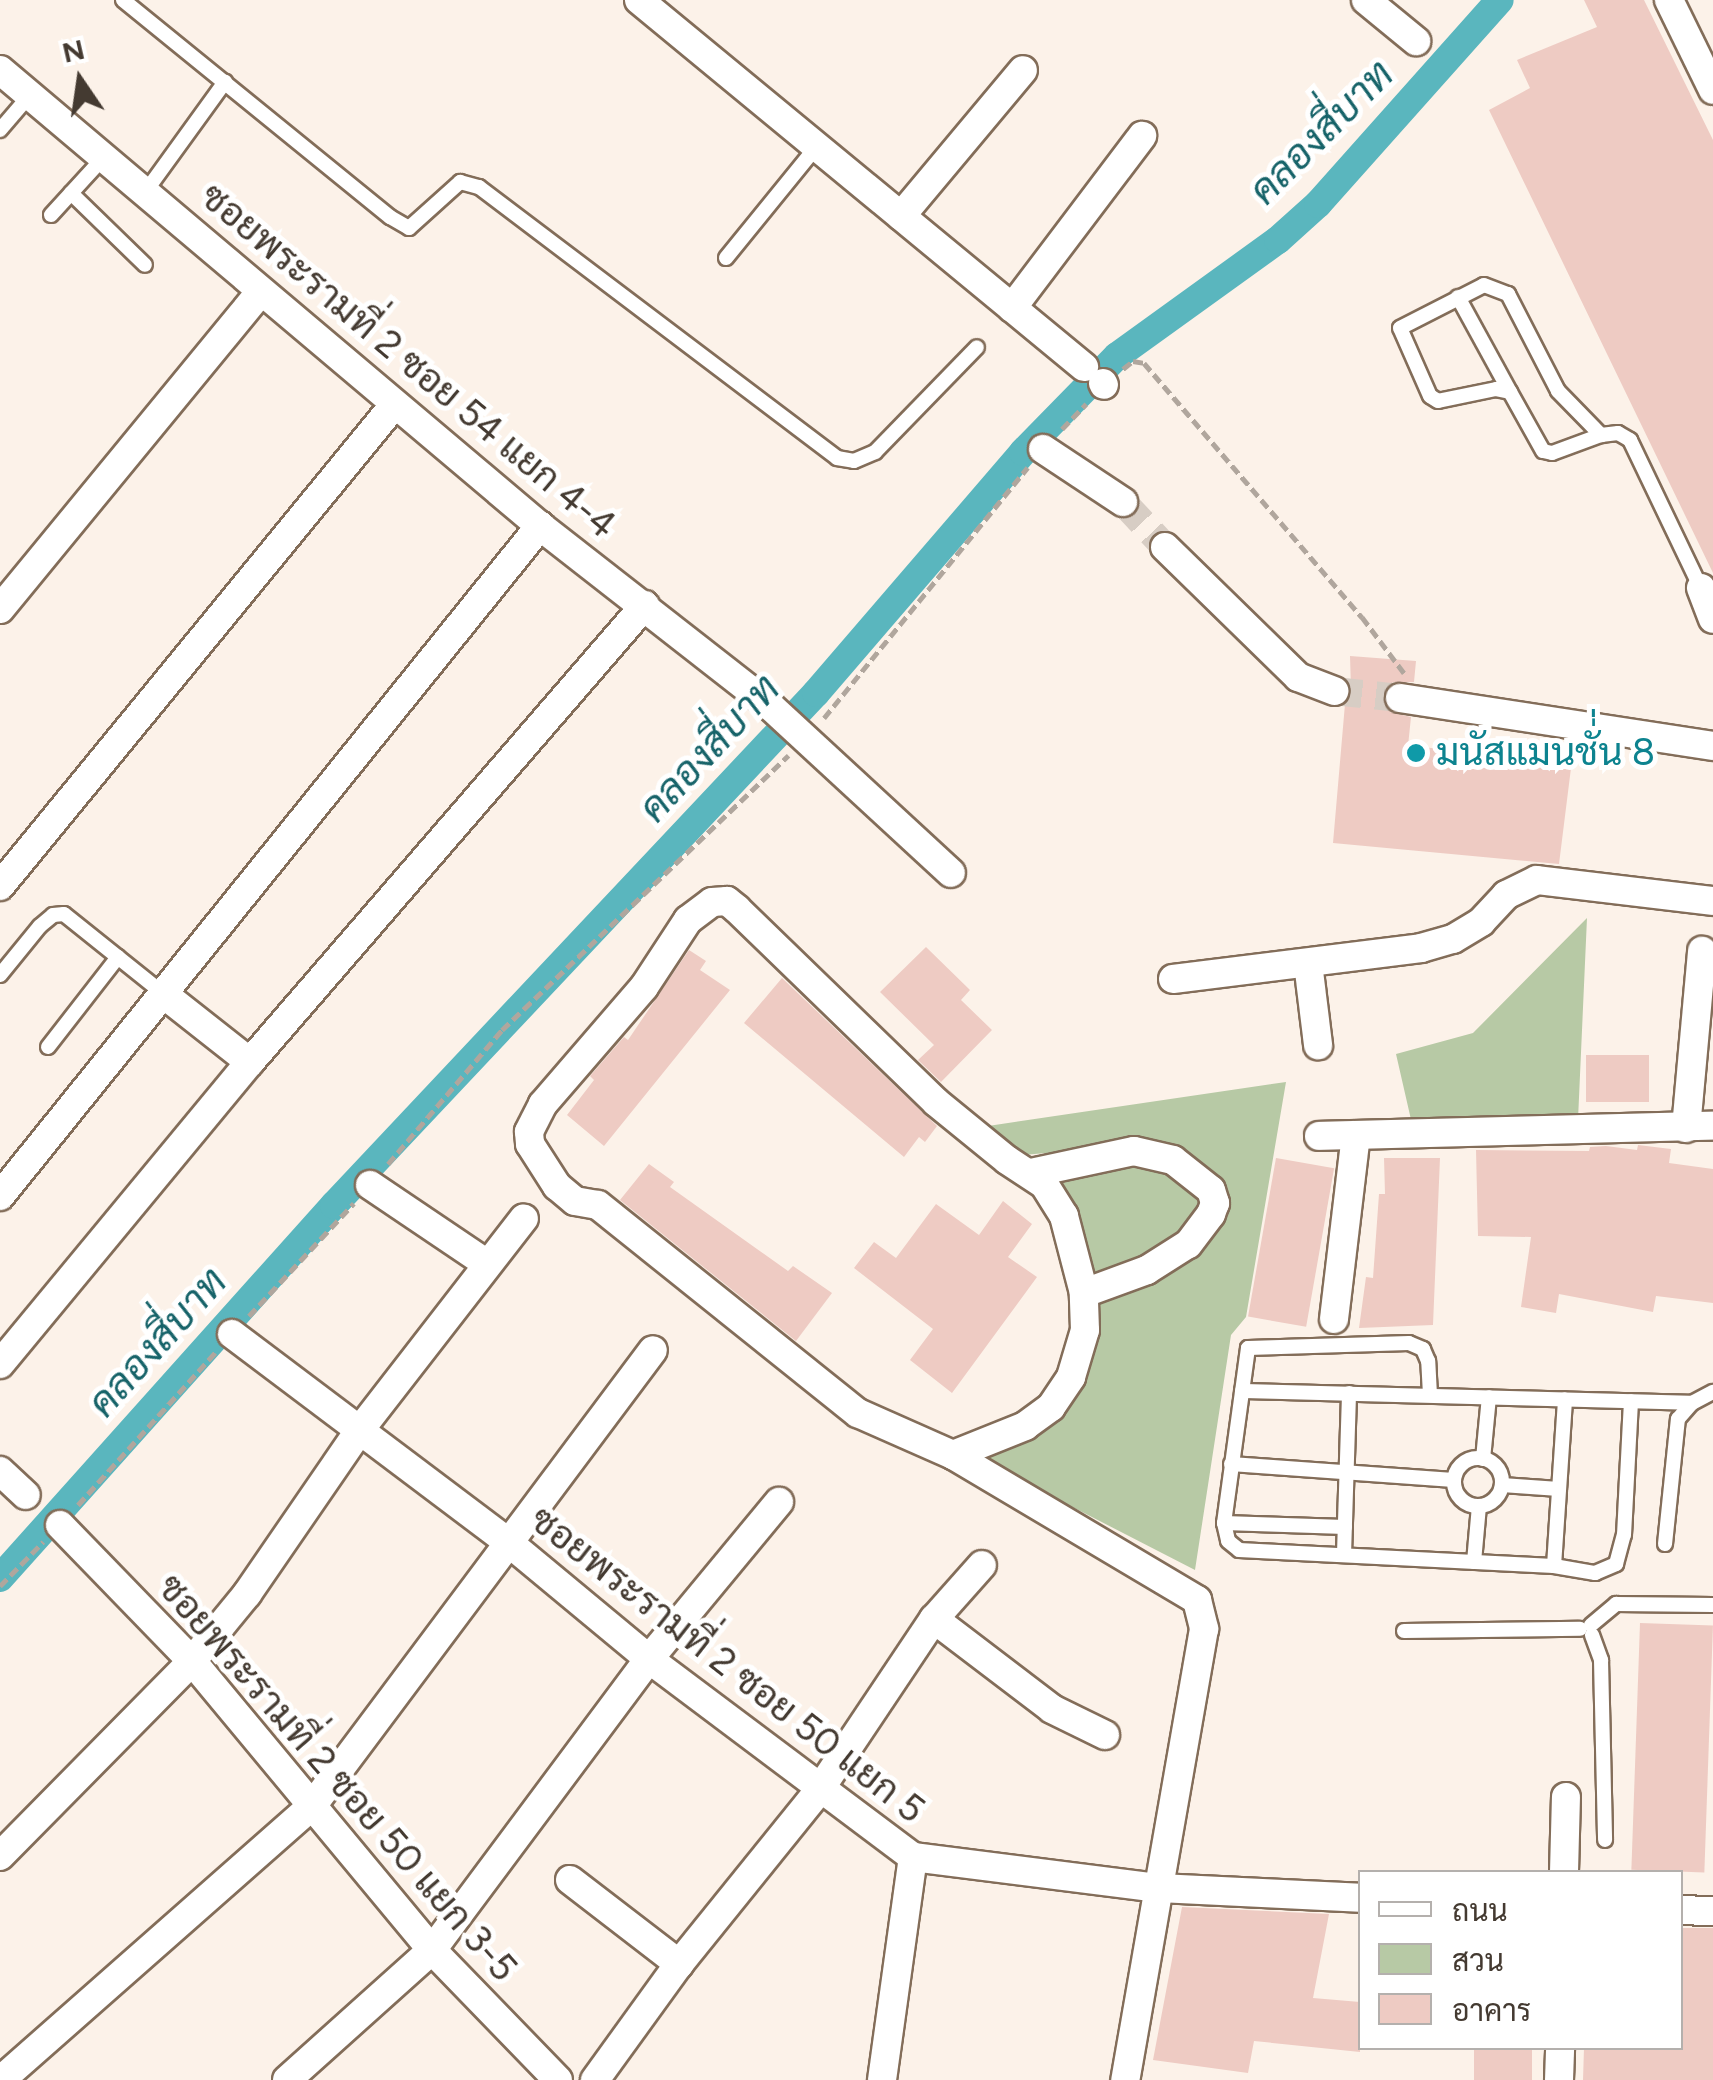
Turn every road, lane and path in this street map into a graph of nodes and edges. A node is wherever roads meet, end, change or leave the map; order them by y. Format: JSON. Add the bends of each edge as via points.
{"nodes":[{"id":1,"x":123,"y":0,"type":"edge"},
{"id":2,"x":639,"y":0,"type":"edge"},
{"id":3,"x":1366,"y":0,"type":"edge"},
{"id":4,"x":1669,"y":0,"type":"edge"},
{"id":5,"x":1416,"y":41,"type":"dead end"},
{"id":6,"x":0,"y":70,"type":"edge"},
{"id":7,"x":1023,"y":70,"type":"dead end"},
{"id":8,"x":225,"y":82,"type":"junction"},
{"id":9,"x":1713,"y":90,"type":"edge"},
{"id":10,"x":30,"y":95,"type":"junction"},
{"id":11,"x":0,"y":130,"type":"edge"},
{"id":12,"x":1142,"y":136,"type":"dead end"},
{"id":13,"x":817,"y":146,"type":"junction"},
{"id":14,"x":104,"y":157,"type":"junction"},
{"id":15,"x":146,"y":191,"type":"junction"},
{"id":16,"x":70,"y":193,"type":"junction"},
{"id":17,"x":51,"y":215,"type":"dead end"},
{"id":18,"x":901,"y":216,"type":"junction"},
{"id":19,"x":726,"y":258,"type":"dead end"},
{"id":20,"x":144,"y":265,"type":"dead end"},
{"id":21,"x":260,"y":292,"type":"junction"},
{"id":22,"x":1458,"y":297,"type":"junction"},
{"id":23,"x":1012,"y":308,"type":"junction"},
{"id":24,"x":977,"y":346,"type":"dead end"},
{"id":25,"x":1097,"y":378,"type":"dead end"},
{"id":26,"x":1510,"y":392,"type":"junction"},
{"id":27,"x":395,"y":404,"type":"junction"},
{"id":28,"x":1601,"y":435,"type":"junction"},
{"id":29,"x":1043,"y":449,"type":"dead end"},
{"id":30,"x":1123,"y":502,"type":"tunnel mouth"},
{"id":31,"x":540,"y":526,"type":"junction"},
{"id":32,"x":1165,"y":547,"type":"tunnel mouth"},
{"id":33,"x":1701,"y":588,"type":"joint"},
{"id":34,"x":2,"y":603,"type":"edge"},
{"id":35,"x":645,"y":605,"type":"junction"},
{"id":36,"x":1713,"y":618,"type":"edge"},
{"id":37,"x":1334,"y":691,"type":"tunnel mouth"},
{"id":38,"x":1400,"y":698,"type":"tunnel mouth"},
{"id":39,"x":1713,"y":746,"type":"edge"},
{"id":40,"x":951,"y":873,"type":"dead end"},
{"id":41,"x":0,"y":886,"type":"edge"},
{"id":42,"x":1713,"y":901,"type":"edge"},
{"id":43,"x":1702,"y":951,"type":"dead end"},
{"id":44,"x":118,"y":957,"type":"junction"},
{"id":45,"x":1308,"y":962,"type":"junction"},
{"id":46,"x":0,"y":975,"type":"edge"},
{"id":47,"x":1173,"y":979,"type":"dead end"},
{"id":48,"x":166,"y":996,"type":"junction"},
{"id":49,"x":1318,"y":1045,"type":"dead end"},
{"id":50,"x":48,"y":1047,"type":"dead end"},
{"id":51,"x":250,"y":1062,"type":"junction"},
{"id":52,"x":1700,"y":1127,"type":"edge"},
{"id":53,"x":1356,"y":1135,"type":"junction"},
{"id":54,"x":1319,"y":1136,"type":"dead end"},
{"id":55,"x":1031,"y":1173,"type":"junction"},
{"id":56,"x":370,"y":1185,"type":"dead end"},
{"id":57,"x":0,"y":1196,"type":"edge"},
{"id":58,"x":524,"y":1218,"type":"dead end"},
{"id":59,"x":488,"y":1264,"type":"junction"},
{"id":60,"x":1084,"y":1294,"type":"junction"},
{"id":61,"x":1334,"y":1319,"type":"dead end"},
{"id":62,"x":232,"y":1334,"type":"dead end"},
{"id":63,"x":653,"y":1350,"type":"dead end"},
{"id":64,"x":0,"y":1364,"type":"edge"},
{"id":65,"x":1242,"y":1391,"type":"junction"},
{"id":66,"x":1713,"y":1392,"type":"edge"},
{"id":67,"x":1349,"y":1393,"type":"junction"},
{"id":68,"x":1430,"y":1395,"type":"junction"},
{"id":69,"x":1488,"y":1397,"type":"junction"},
{"id":70,"x":1565,"y":1399,"type":"junction"},
{"id":71,"x":1631,"y":1401,"type":"junction"},
{"id":72,"x":1692,"y":1403,"type":"junction"},
{"id":73,"x":359,"y":1431,"type":"junction"},
{"id":74,"x":954,"y":1454,"type":"junction"},
{"id":75,"x":1484,"y":1458,"type":"junction"},
{"id":76,"x":1231,"y":1464,"type":"junction"},
{"id":77,"x":1346,"y":1470,"type":"junction"},
{"id":78,"x":0,"y":1472,"type":"edge"},
{"id":79,"x":1453,"y":1480,"type":"junction"},
{"id":80,"x":1502,"y":1484,"type":"junction"},
{"id":81,"x":1559,"y":1489,"type":"junction"},
{"id":82,"x":26,"y":1495,"type":"dead end"},
{"id":83,"x":779,"y":1502,"type":"dead end"},
{"id":84,"x":1478,"y":1506,"type":"junction"},
{"id":85,"x":1224,"y":1523,"type":"junction"},
{"id":86,"x":60,"y":1525,"type":"dead end"},
{"id":87,"x":1344,"y":1527,"type":"junction"},
{"id":88,"x":508,"y":1542,"type":"junction"},
{"id":89,"x":1665,"y":1544,"type":"dead end"},
{"id":90,"x":1344,"y":1554,"type":"junction"},
{"id":91,"x":1474,"y":1562,"type":"junction"},
{"id":92,"x":982,"y":1565,"type":"dead end"},
{"id":93,"x":1554,"y":1566,"type":"junction"},
{"id":94,"x":1713,"y":1606,"type":"edge"},
{"id":95,"x":934,"y":1618,"type":"junction"},
{"id":96,"x":1588,"y":1630,"type":"junction"},
{"id":97,"x":1404,"y":1631,"type":"dead end"},
{"id":98,"x":649,"y":1658,"type":"junction"},
{"id":99,"x":192,"y":1661,"type":"junction"},
{"id":100,"x":1105,"y":1736,"type":"dead end"},
{"id":101,"x":820,"y":1789,"type":"junction"},
{"id":102,"x":1566,"y":1797,"type":"dead end"},
{"id":103,"x":312,"y":1806,"type":"junction"},
{"id":104,"x":1605,"y":1840,"type":"dead end"},
{"id":105,"x":5,"y":1843,"type":"edge"},
{"id":106,"x":914,"y":1857,"type":"junction"},
{"id":107,"x":1564,"y":1870,"type":"edge"},
{"id":108,"x":570,"y":1880,"type":"dead end"},
{"id":109,"x":1159,"y":1888,"type":"junction"},
{"id":110,"x":1358,"y":1898,"type":"edge"},
{"id":111,"x":1683,"y":1910,"type":"edge"},
{"id":112,"x":1713,"y":1910,"type":"edge"},
{"id":113,"x":432,"y":1950,"type":"junction"},
{"id":114,"x":679,"y":1964,"type":"junction"},
{"id":115,"x":1560,"y":2050,"type":"edge"},
{"id":116,"x":1,"y":2080,"type":"edge"},
{"id":117,"x":287,"y":2080,"type":"edge"},
{"id":118,"x":558,"y":2080,"type":"edge"},
{"id":119,"x":595,"y":2080,"type":"edge"},
{"id":120,"x":882,"y":2080,"type":"edge"},
{"id":121,"x":1125,"y":2080,"type":"edge"},
{"id":122,"x":1134,"y":2080,"type":"edge"},
{"id":123,"x":1558,"y":2080,"type":"edge"}],
"edges":[{"from":1,"to":8,"type":"lane"},
{"from":2,"to":13,"type":"street"},
{"from":3,"to":5,"type":"street"},
{"from":4,"to":9,"type":"street"},
{"from":6,"to":10,"type":"street","name":"ซอยพระรามที่ 2 ซอย 54 แยก 4-4"},
{"from":7,"to":18,"type":"street"},
{"from":8,"to":15,"type":"lane"},
{"from":8,"to":24,"type":"lane","via":[[409,228],[460,182],[479,187],[837,458],[854,461],[876,452]]},
{"from":10,"to":11,"type":"lane"},
{"from":10,"to":14,"type":"street","name":"ซอยพระรามที่ 2 ซอย 54 แยก 4-4"},
{"from":12,"to":23,"type":"street"},
{"from":13,"to":18,"type":"street"},
{"from":13,"to":19,"type":"lane"},
{"from":14,"to":15,"type":"street","name":"ซอยพระรามที่ 2 ซอย 54 แยก 4-4"},
{"from":14,"to":16,"type":"lane"},
{"from":15,"to":21,"type":"street","name":"ซอยพระรามที่ 2 ซอย 54 แยก 4-4"},
{"from":16,"to":17,"type":"lane"},
{"from":16,"to":20,"type":"lane"},
{"from":18,"to":23,"type":"street"},
{"from":21,"to":27,"type":"street","name":"ซอยพระรามที่ 2 ซอย 54 แยก 4-4"},
{"from":21,"to":34,"type":"street"},
{"from":22,"to":26,"type":"lane"},
{"from":22,"to":26,"type":"lane","via":[[1400,328],[1430,396],[1451,401],[1496,389]]},
{"from":22,"to":28,"type":"lane","via":[[1484,285],[1508,294],[1558,391]]},
{"from":23,"to":25,"type":"street"},
{"from":26,"to":28,"type":"lane","via":[[1542,451]]},
{"from":27,"to":31,"type":"street","name":"ซอยพระรามที่ 2 ซอย 54 แยก 4-4"},
{"from":27,"to":41,"type":"street"},
{"from":28,"to":33,"type":"lane","via":[[1630,440]]},
{"from":29,"to":30,"type":"street"},
{"from":31,"to":35,"type":"street","name":"ซอยพระรามที่ 2 ซอย 54 แยก 4-4"},
{"from":31,"to":48,"type":"street"},
{"from":32,"to":37,"type":"street","via":[[1298,677]]},
{"from":33,"to":36,"type":"street"},
{"from":35,"to":40,"type":"street","name":"ซอยพระรามที่ 2 ซอย 54 แยก 4-4","via":[[770,706]]},
{"from":35,"to":51,"type":"street"},
{"from":38,"to":39,"type":"street"},
{"from":42,"to":45,"type":"street","via":[[1537,880],[1452,938]]},
{"from":43,"to":52,"type":"street"},
{"from":44,"to":46,"type":"lane","via":[[64,914],[53,915]]},
{"from":44,"to":48,"type":"lane"},
{"from":44,"to":50,"type":"lane"},
{"from":45,"to":47,"type":"street"},
{"from":45,"to":49,"type":"street"},
{"from":48,"to":51,"type":"street"},
{"from":48,"to":57,"type":"street"},
{"from":51,"to":64,"type":"street"},
{"from":52,"to":53,"type":"street"},
{"from":53,"to":54,"type":"street"},
{"from":53,"to":61,"type":"street"},
{"from":55,"to":60,"type":"street","via":[[1064,1216]]},
{"from":55,"to":60,"type":"street","via":[[1115,1154],[1156,1154],[1190,1169],[1211,1190],[1212,1214],[1188,1244],[1147,1270]]},
{"from":55,"to":74,"type":"street","via":[[936,1102],[727,901],[712,902],[688,920],[644,987],[543,1104],[529,1132],[545,1170],[575,1201],[598,1205],[858,1413]]},
{"from":56,"to":59,"type":"street"},
{"from":58,"to":59,"type":"street"},
{"from":59,"to":73,"type":"street"},
{"from":60,"to":74,"type":"street","via":[[1085,1330],[1072,1378],[1051,1407],[1025,1426]]},
{"from":62,"to":73,"type":"street","name":"ซอยพระรามที่ 2 ซอย 50 แยก 5"},
{"from":63,"to":88,"type":"street"},
{"from":65,"to":67,"type":"lane"},
{"from":65,"to":68,"type":"lane","via":[[1248,1348],[1388,1342],[1422,1350]]},
{"from":65,"to":76,"type":"lane"},
{"from":66,"to":72,"type":"lane"},
{"from":67,"to":68,"type":"lane"},
{"from":67,"to":77,"type":"lane"},
{"from":68,"to":69,"type":"lane"},
{"from":69,"to":70,"type":"lane"},
{"from":69,"to":75,"type":"lane"},
{"from":70,"to":71,"type":"lane"},
{"from":70,"to":81,"type":"lane"},
{"from":71,"to":72,"type":"lane"},
{"from":71,"to":93,"type":"lane","via":[[1624,1534],[1616,1564],[1596,1573]]},
{"from":72,"to":89,"type":"lane","via":[[1678,1418]]},
{"from":73,"to":88,"type":"street","name":"ซอยพระรามที่ 2 ซอย 50 แยก 5"},
{"from":73,"to":99,"type":"street","via":[[248,1594]]},
{"from":74,"to":109,"type":"street","via":[[1187,1592],[1203,1612]]},
{"from":75,"to":79,"type":"lane","via":[[1465,1460]]},
{"from":75,"to":80,"type":"lane","via":[[1498,1467]]},
{"from":76,"to":77,"type":"lane"},
{"from":76,"to":85,"type":"lane"},
{"from":77,"to":79,"type":"lane"},
{"from":77,"to":87,"type":"lane"},
{"from":78,"to":82,"type":"street"},
{"from":79,"to":84,"type":"lane","via":[[1462,1501]]},
{"from":80,"to":81,"type":"lane"},
{"from":80,"to":84,"type":"lane","via":[[1496,1500]]},
{"from":81,"to":93,"type":"lane"},
{"from":83,"to":98,"type":"street"},
{"from":84,"to":91,"type":"lane"},
{"from":85,"to":87,"type":"lane"},
{"from":85,"to":90,"type":"lane","via":[[1228,1541],[1240,1550]]},
{"from":86,"to":99,"type":"street","name":"ซอยพระรามที่ 2 ซอย 50 แยก 3-5"},
{"from":87,"to":90,"type":"lane"},
{"from":88,"to":98,"type":"street","name":"ซอยพระรามที่ 2 ซอย 50 แยก 5"},
{"from":88,"to":103,"type":"street"},
{"from":90,"to":91,"type":"lane"},
{"from":91,"to":93,"type":"lane"},
{"from":92,"to":95,"type":"street"},
{"from":94,"to":96,"type":"lane","via":[[1616,1604]]},
{"from":95,"to":100,"type":"street","via":[[1052,1709]]},
{"from":95,"to":101,"type":"street"},
{"from":96,"to":97,"type":"lane"},
{"from":96,"to":104,"type":"lane","via":[[1601,1660]]},
{"from":98,"to":101,"type":"street","name":"ซอยพระรามที่ 2 ซอย 50 แยก 5"},
{"from":98,"to":113,"type":"street"},
{"from":99,"to":103,"type":"street","name":"ซอยพระรามที่ 2 ซอย 50 แยก 3-5"},
{"from":99,"to":105,"type":"street"},
{"from":101,"to":106,"type":"street","name":"ซอยพระรามที่ 2 ซอย 50 แยก 5"},
{"from":101,"to":114,"type":"street"},
{"from":102,"to":107,"type":"street"},
{"from":103,"to":113,"type":"street","name":"ซอยพระรามที่ 2 ซอย 50 แยก 3-5"},
{"from":103,"to":116,"type":"street"},
{"from":106,"to":109,"type":"street","name":"ซอยพระรามที่ 2 ซอย 50 แยก 5"},
{"from":106,"to":120,"type":"street"},
{"from":108,"to":114,"type":"street"},
{"from":109,"to":110,"type":"street","name":"ซอยพระรามที่ 2 ซอย 50 แยก 5"},
{"from":109,"to":121,"type":"street"},
{"from":111,"to":112,"type":"street"},
{"from":113,"to":117,"type":"street"},
{"from":113,"to":118,"type":"street","name":"ซอยพระรามที่ 2 ซอย 50 แยก 3-5"},
{"from":114,"to":119,"type":"street"},
{"from":115,"to":123,"type":"street"},
{"from":121,"to":122,"type":"street"}]}
